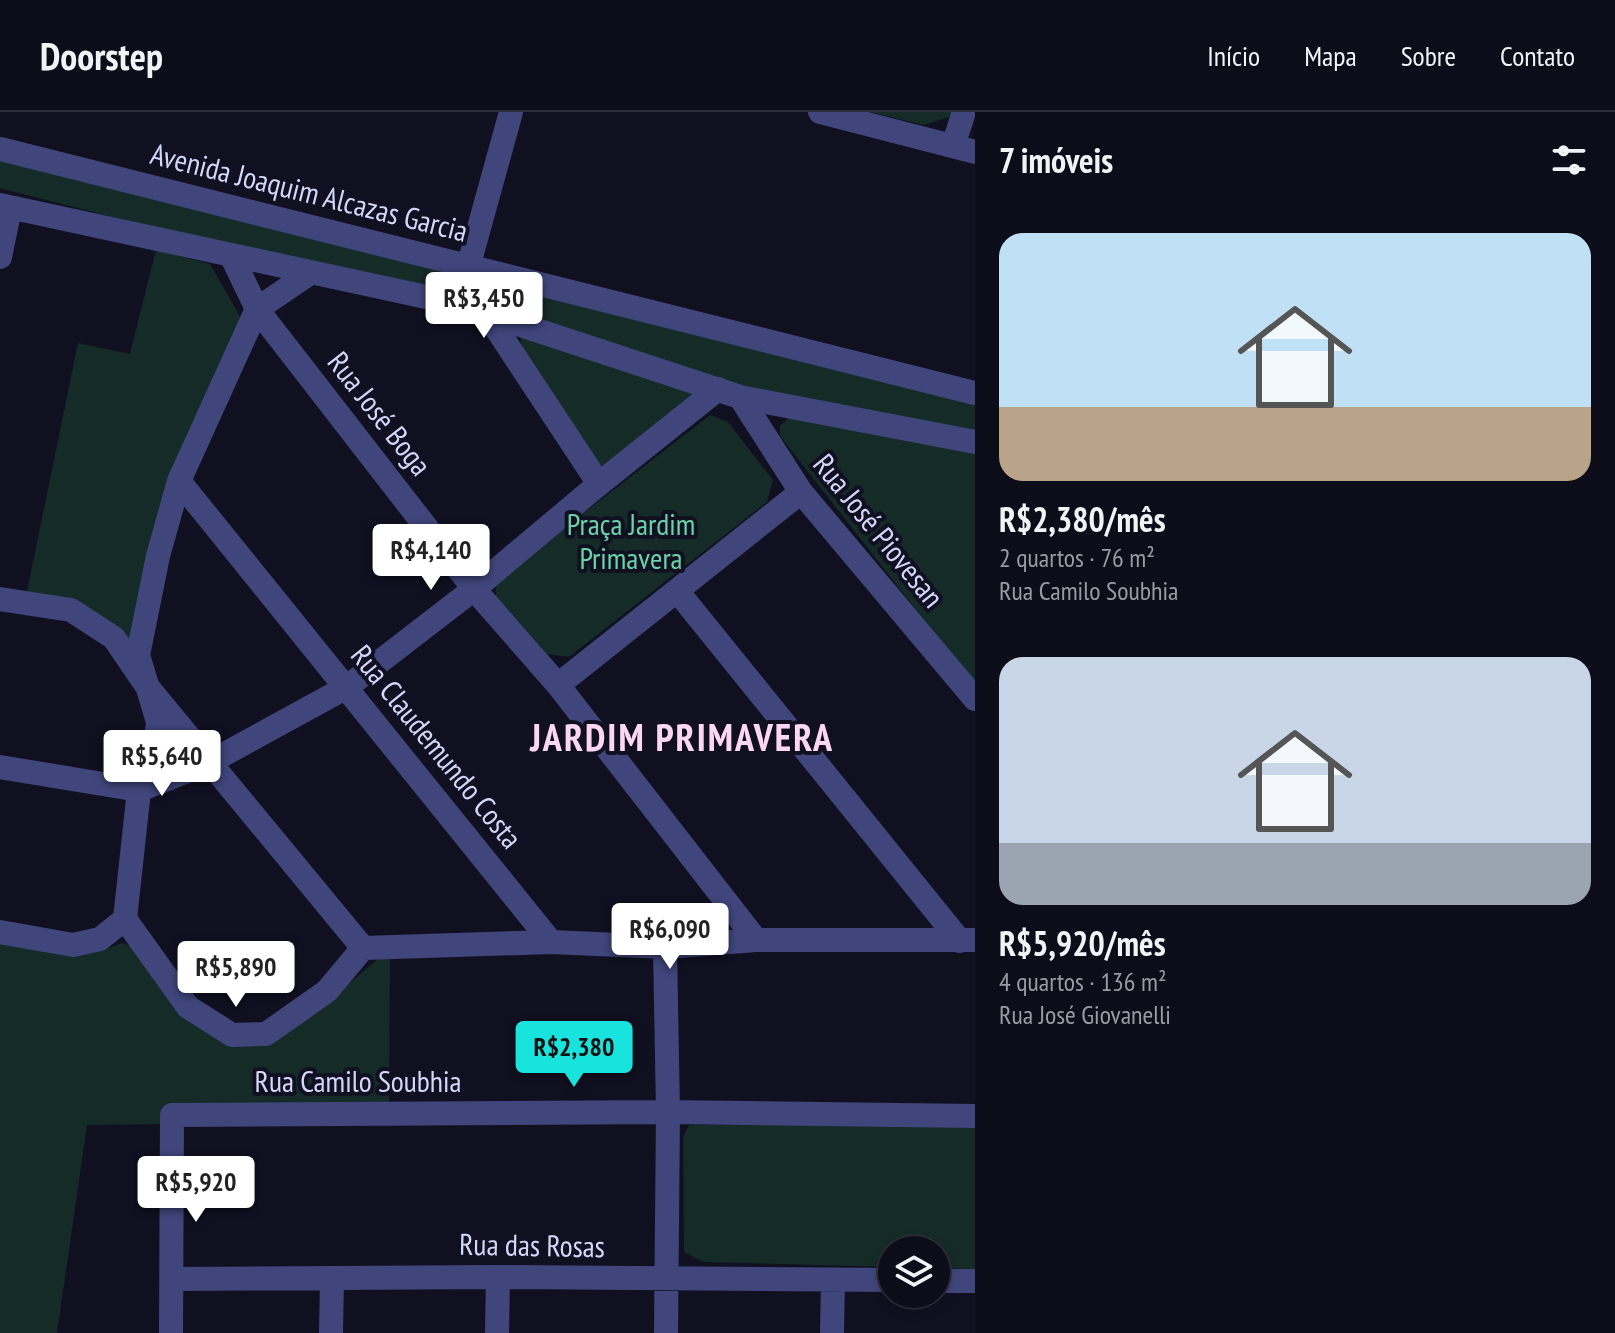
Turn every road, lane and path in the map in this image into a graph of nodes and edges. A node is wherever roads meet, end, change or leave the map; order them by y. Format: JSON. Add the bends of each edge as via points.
{"nodes":[{"id":1,"x":511,"y":112,"type":"edge"},
{"id":2,"x":820,"y":112,"type":"edge"},
{"id":3,"x":964,"y":112,"type":"edge"},
{"id":4,"x":0,"y":149,"type":"edge"},
{"id":5,"x":964,"y":149,"type":"edge"},
{"id":6,"x":5,"y":206,"type":"edge"},
{"id":7,"x":0,"y":257,"type":"edge"},
{"id":8,"x":232,"y":257,"type":"junction"},
{"id":9,"x":469,"y":264,"type":"junction"},
{"id":10,"x":310,"y":273,"type":"junction"},
{"id":11,"x":454,"y":303,"type":"junction"},
{"id":12,"x":257,"y":309,"type":"junction"},
{"id":13,"x":488,"y":316,"type":"junction"},
{"id":14,"x":729,"y":393,"type":"junction"},
{"id":15,"x":975,"y":393,"type":"edge"},
{"id":16,"x":975,"y":442,"type":"edge"},
{"id":17,"x":179,"y":481,"type":"junction"},
{"id":18,"x":599,"y":484,"type":"junction"},
{"id":19,"x":801,"y":492,"type":"junction"},
{"id":20,"x":474,"y":589,"type":"junction"},
{"id":21,"x":678,"y":592,"type":"junction"},
{"id":22,"x":0,"y":599,"type":"edge"},
{"id":23,"x":146,"y":685,"type":"junction"},
{"id":24,"x":558,"y":685,"type":"junction"},
{"id":25,"x":347,"y":687,"type":"junction"},
{"id":26,"x":975,"y":699,"type":"edge"},
{"id":27,"x":210,"y":762,"type":"junction"},
{"id":28,"x":0,"y":767,"type":"edge"},
{"id":29,"x":139,"y":790,"type":"junction"},
{"id":30,"x":125,"y":919,"type":"junction"},
{"id":31,"x":0,"y":932,"type":"edge"},
{"id":32,"x":756,"y":940,"type":"junction"},
{"id":33,"x":967,"y":940,"type":"edge"},
{"id":34,"x":551,"y":942,"type":"junction"},
{"id":35,"x":665,"y":947,"type":"junction"},
{"id":36,"x":363,"y":948,"type":"junction"},
{"id":37,"x":668,"y":1112,"type":"junction"},
{"id":38,"x":975,"y":1116,"type":"edge"},
{"id":39,"x":498,"y":1277,"type":"junction"},
{"id":40,"x":172,"y":1279,"type":"junction"},
{"id":41,"x":332,"y":1279,"type":"junction"},
{"id":42,"x":665,"y":1280,"type":"junction"},
{"id":43,"x":833,"y":1280,"type":"junction"},
{"id":44,"x":878,"y":1280,"type":"edge"},
{"id":45,"x":950,"y":1281,"type":"edge"},
{"id":46,"x":975,"y":1281,"type":"edge"},
{"id":47,"x":171,"y":1333,"type":"edge"},
{"id":48,"x":331,"y":1333,"type":"edge"},
{"id":49,"x":497,"y":1333,"type":"edge"},
{"id":50,"x":666,"y":1333,"type":"edge"},
{"id":51,"x":832,"y":1333,"type":"edge"}],
"edges":[{"from":1,"to":9,"type":"street"},
{"from":2,"to":5,"type":"street"},
{"from":3,"to":5,"type":"street"},
{"from":4,"to":9,"type":"street","name":"Avenida Joaquim Alcazas Garcia"},
{"from":6,"to":7,"type":"street"},
{"from":6,"to":8,"type":"street"},
{"from":8,"to":10,"type":"street"},
{"from":8,"to":12,"type":"street","name":"Rua José Boga"},
{"from":9,"to":11,"type":"street"},
{"from":9,"to":15,"type":"street","name":"Avenida Joaquim Alcazas Garcia"},
{"from":10,"to":11,"type":"street"},
{"from":10,"to":12,"type":"street"},
{"from":11,"to":13,"type":"street"},
{"from":12,"to":17,"type":"street"},
{"from":12,"to":20,"type":"street","name":"Rua José Boga"},
{"from":13,"to":14,"type":"street"},
{"from":13,"to":18,"type":"street"},
{"from":14,"to":16,"type":"street"},
{"from":14,"to":18,"type":"street"},
{"from":14,"to":19,"type":"street","name":"Rua José Piovesan"},
{"from":17,"to":23,"type":"street","via":[[138,655]]},
{"from":17,"to":25,"type":"street","name":"Rua Claudemundo Costa"},
{"from":18,"to":20,"type":"street"},
{"from":19,"to":21,"type":"street"},
{"from":19,"to":26,"type":"street","name":"Rua José Piovesan"},
{"from":20,"to":24,"type":"street","name":"Rua José Boga"},
{"from":20,"to":25,"type":"street"},
{"from":21,"to":24,"type":"street"},
{"from":21,"to":33,"type":"street"},
{"from":22,"to":23,"type":"street","via":[[71,610],[114,638]]},
{"from":23,"to":27,"type":"street"},
{"from":23,"to":29,"type":"street","via":[[158,722],[154,754]]},
{"from":24,"to":32,"type":"street","name":"Rua José Boga"},
{"from":25,"to":27,"type":"street"},
{"from":25,"to":34,"type":"street","name":"Rua Claudemundo Costa"},
{"from":27,"to":29,"type":"street"},
{"from":27,"to":36,"type":"street"},
{"from":28,"to":29,"type":"street"},
{"from":29,"to":30,"type":"street"},
{"from":30,"to":31,"type":"street","via":[[100,939],[73,945]]},
{"from":30,"to":36,"type":"street","via":[[188,1007],[232,1035],[266,1034],[327,991]]},
{"from":32,"to":33,"type":"street"},
{"from":32,"to":35,"type":"street"},
{"from":34,"to":35,"type":"street"},
{"from":34,"to":36,"type":"street"},
{"from":35,"to":37,"type":"street"},
{"from":37,"to":38,"type":"street","name":"Rua Camilo Soubhia"},
{"from":37,"to":40,"type":"street","name":"Rua Camilo Soubhia","via":[[172,1115]]},
{"from":37,"to":42,"type":"street"},
{"from":39,"to":41,"type":"street","name":"Rua das Rosas"},
{"from":39,"to":42,"type":"street","name":"Rua das Rosas"},
{"from":39,"to":49,"type":"street"},
{"from":40,"to":41,"type":"street","name":"Rua das Rosas"},
{"from":40,"to":47,"type":"street"},
{"from":41,"to":48,"type":"street"},
{"from":42,"to":43,"type":"street","name":"Rua das Rosas"},
{"from":42,"to":50,"type":"street"},
{"from":43,"to":44,"type":"street","name":"Rua das Rosas"},
{"from":43,"to":51,"type":"street"},
{"from":45,"to":46,"type":"street"}]}
